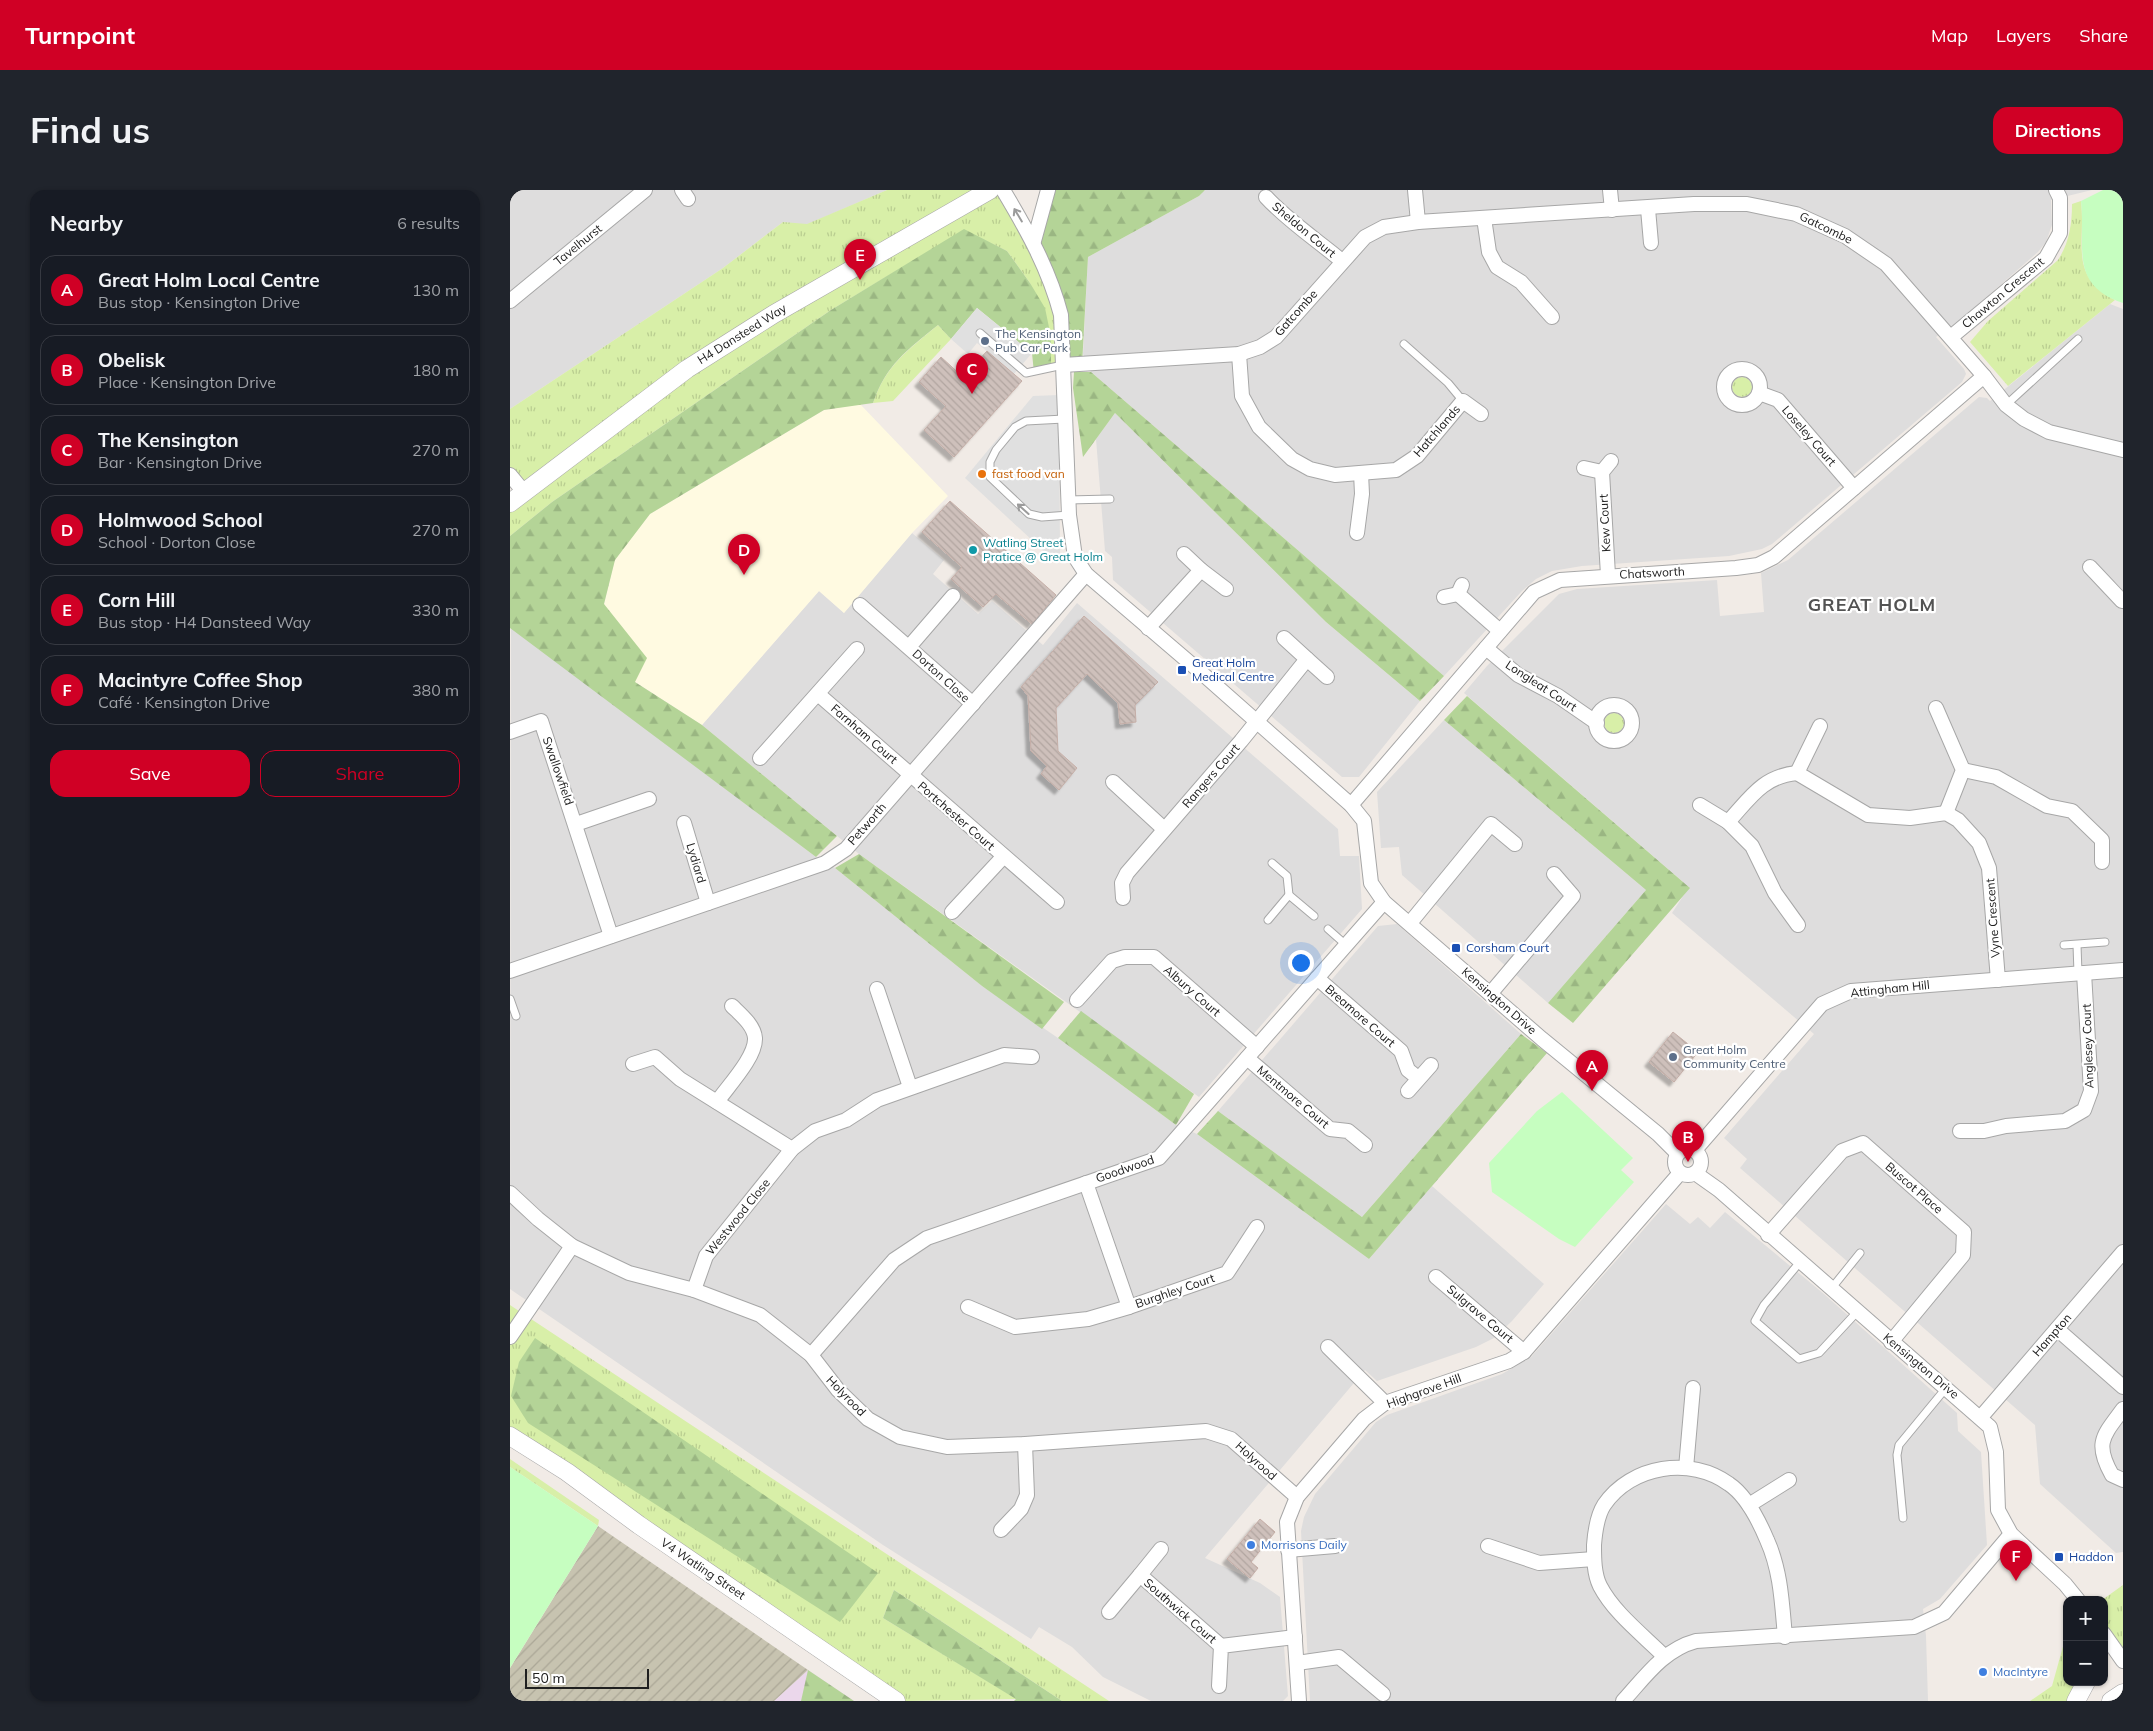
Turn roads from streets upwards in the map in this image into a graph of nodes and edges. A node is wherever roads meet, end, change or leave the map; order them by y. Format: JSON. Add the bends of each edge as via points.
{"nodes":[{"id":1,"x":645,"y":190,"type":"edge"},
{"id":2,"x":990,"y":190,"type":"edge"},
{"id":3,"x":1003,"y":190,"type":"edge"},
{"id":4,"x":1048,"y":190,"type":"edge"},
{"id":5,"x":1415,"y":190,"type":"edge"},
{"id":6,"x":1610,"y":190,"type":"edge"},
{"id":7,"x":2056,"y":190,"type":"edge"},
{"id":8,"x":1266,"y":197,"type":"dead end"},
{"id":9,"x":1748,"y":197,"type":"edge"},
{"id":10,"x":1648,"y":209,"type":"junction"},
{"id":11,"x":1612,"y":210,"type":"junction"},
{"id":12,"x":1484,"y":218,"type":"junction"},
{"id":13,"x":1418,"y":222,"type":"junction"},
{"id":14,"x":1034,"y":241,"type":"junction"},
{"id":15,"x":1651,"y":244,"type":"dead end"},
{"id":16,"x":1342,"y":261,"type":"junction"},
{"id":17,"x":510,"y":301,"type":"edge"},
{"id":18,"x":1552,"y":317,"type":"dead end"},
{"id":19,"x":1951,"y":337,"type":"junction"},
{"id":20,"x":1239,"y":354,"type":"junction"},
{"id":21,"x":1063,"y":365,"type":"junction"},
{"id":22,"x":1984,"y":376,"type":"junction"},
{"id":23,"x":1759,"y":392,"type":"dead end"},
{"id":24,"x":1481,"y":414,"type":"dead end"},
{"id":25,"x":2123,"y":450,"type":"edge"},
{"id":26,"x":1612,"y":461,"type":"dead end"},
{"id":27,"x":1584,"y":468,"type":"dead end"},
{"id":28,"x":1602,"y":472,"type":"junction"},
{"id":29,"x":1361,"y":473,"type":"junction"},
{"id":30,"x":510,"y":475,"type":"edge"},
{"id":31,"x":1854,"y":488,"type":"junction"},
{"id":32,"x":524,"y":492,"type":"junction"},
{"id":33,"x":510,"y":503,"type":"edge"},
{"id":34,"x":1357,"y":533,"type":"dead end"},
{"id":35,"x":1184,"y":554,"type":"dead end"},
{"id":36,"x":2090,"y":567,"type":"dead end"},
{"id":37,"x":1201,"y":570,"type":"junction"},
{"id":38,"x":1086,"y":574,"type":"junction"},
{"id":39,"x":1608,"y":575,"type":"junction"},
{"id":40,"x":1226,"y":589,"type":"dead end"},
{"id":41,"x":953,"y":596,"type":"dead end"},
{"id":42,"x":1444,"y":596,"type":"dead end"},
{"id":43,"x":2123,"y":601,"type":"edge"},
{"id":44,"x":860,"y":605,"type":"dead end"},
{"id":45,"x":1148,"y":628,"type":"junction"},
{"id":46,"x":1500,"y":631,"type":"junction"},
{"id":47,"x":1284,"y":638,"type":"dead end"},
{"id":48,"x":909,"y":647,"type":"junction"},
{"id":49,"x":1486,"y":648,"type":"junction"},
{"id":50,"x":857,"y":649,"type":"dead end"},
{"id":51,"x":1307,"y":659,"type":"junction"},
{"id":52,"x":1327,"y":677,"type":"dead end"},
{"id":53,"x":818,"y":694,"type":"junction"},
{"id":54,"x":973,"y":704,"type":"junction"},
{"id":55,"x":1936,"y":708,"type":"dead end"},
{"id":56,"x":1256,"y":722,"type":"junction"},
{"id":57,"x":1597,"y":723,"type":"dead end"},
{"id":58,"x":1820,"y":726,"type":"dead end"},
{"id":59,"x":510,"y":732,"type":"edge"},
{"id":60,"x":760,"y":758,"type":"dead end"},
{"id":61,"x":1962,"y":770,"type":"junction"},
{"id":62,"x":1797,"y":772,"type":"junction"},
{"id":63,"x":910,"y":775,"type":"junction"},
{"id":64,"x":1114,"y":782,"type":"dead end"},
{"id":65,"x":649,"y":799,"type":"dead end"},
{"id":66,"x":1700,"y":805,"type":"dead end"},
{"id":67,"x":1351,"y":806,"type":"junction"},
{"id":68,"x":1946,"y":813,"type":"junction"},
{"id":69,"x":1728,"y":822,"type":"junction"},
{"id":70,"x":684,"y":823,"type":"dead end"},
{"id":71,"x":576,"y":824,"type":"junction"},
{"id":72,"x":1164,"y":828,"type":"junction"},
{"id":73,"x":1516,"y":844,"type":"dead end"},
{"id":74,"x":1003,"y":857,"type":"junction"},
{"id":75,"x":2102,"y":862,"type":"dead end"},
{"id":76,"x":1554,"y":874,"type":"dead end"},
{"id":77,"x":1123,"y":898,"type":"dead end"},
{"id":78,"x":1057,"y":902,"type":"dead end"},
{"id":79,"x":1384,"y":902,"type":"junction"},
{"id":80,"x":708,"y":903,"type":"junction"},
{"id":81,"x":952,"y":912,"type":"dead end"},
{"id":82,"x":1410,"y":923,"type":"junction"},
{"id":83,"x":1798,"y":925,"type":"dead end"},
{"id":84,"x":611,"y":936,"type":"junction"},
{"id":85,"x":2123,"y":970,"type":"edge"},
{"id":86,"x":510,"y":971,"type":"edge"},
{"id":87,"x":2081,"y":973,"type":"junction"},
{"id":88,"x":1317,"y":978,"type":"junction"},
{"id":89,"x":1998,"y":980,"type":"junction"},
{"id":90,"x":877,"y":989,"type":"dead end"},
{"id":91,"x":1490,"y":994,"type":"junction"},
{"id":92,"x":1077,"y":1000,"type":"dead end"},
{"id":93,"x":732,"y":1006,"type":"dead end"},
{"id":94,"x":1257,"y":1047,"type":"junction"},
{"id":95,"x":1032,"y":1057,"type":"dead end"},
{"id":96,"x":1247,"y":1058,"type":"junction"},
{"id":97,"x":633,"y":1064,"type":"dead end"},
{"id":98,"x":1431,"y":1065,"type":"dead end"},
{"id":99,"x":1418,"y":1078,"type":"junction"},
{"id":100,"x":910,"y":1087,"type":"junction"},
{"id":101,"x":1408,"y":1091,"type":"dead end"},
{"id":102,"x":716,"y":1102,"type":"junction"},
{"id":103,"x":1960,"y":1131,"type":"dead end"},
{"id":104,"x":1365,"y":1145,"type":"dead end"},
{"id":105,"x":792,"y":1149,"type":"junction"},
{"id":106,"x":1695,"y":1150,"type":"junction"},
{"id":107,"x":1677,"y":1153,"type":"junction"},
{"id":108,"x":1696,"y":1172,"type":"junction"},
{"id":109,"x":1680,"y":1173,"type":"junction"},
{"id":110,"x":1086,"y":1183,"type":"junction"},
{"id":111,"x":510,"y":1192,"type":"edge"},
{"id":112,"x":1257,"y":1228,"type":"dead end"},
{"id":113,"x":1768,"y":1235,"type":"junction"},
{"id":114,"x":572,"y":1246,"type":"junction"},
{"id":115,"x":2123,"y":1252,"type":"edge"},
{"id":116,"x":1436,"y":1277,"type":"dead end"},
{"id":117,"x":694,"y":1290,"type":"junction"},
{"id":118,"x":968,"y":1307,"type":"dead end"},
{"id":119,"x":1128,"y":1307,"type":"junction"},
{"id":120,"x":2057,"y":1329,"type":"junction"},
{"id":121,"x":510,"y":1337,"type":"edge"},
{"id":122,"x":1891,"y":1342,"type":"junction"},
{"id":123,"x":1328,"y":1347,"type":"dead end"},
{"id":124,"x":1524,"y":1352,"type":"junction"},
{"id":125,"x":811,"y":1355,"type":"junction"},
{"id":126,"x":2123,"y":1387,"type":"edge"},
{"id":127,"x":1693,"y":1388,"type":"dead end"},
{"id":128,"x":1385,"y":1403,"type":"junction"},
{"id":129,"x":2123,"y":1409,"type":"edge"},
{"id":130,"x":1981,"y":1418,"type":"junction"},
{"id":131,"x":510,"y":1436,"type":"edge"},
{"id":132,"x":1025,"y":1444,"type":"junction"},
{"id":133,"x":1686,"y":1468,"type":"junction"},
{"id":134,"x":1789,"y":1480,"type":"dead end"},
{"id":135,"x":2123,"y":1480,"type":"edge"},
{"id":136,"x":1297,"y":1497,"type":"junction"},
{"id":137,"x":1749,"y":1505,"type":"junction"},
{"id":138,"x":1001,"y":1530,"type":"dead end"},
{"id":139,"x":2011,"y":1534,"type":"junction"},
{"id":140,"x":1335,"y":1546,"type":"dead end"},
{"id":141,"x":1488,"y":1546,"type":"dead end"},
{"id":142,"x":1161,"y":1549,"type":"dead end"},
{"id":143,"x":1288,"y":1550,"type":"junction"},
{"id":144,"x":1594,"y":1559,"type":"junction"},
{"id":145,"x":1140,"y":1575,"type":"junction"},
{"id":146,"x":2075,"y":1596,"type":"edge"},
{"id":147,"x":1109,"y":1612,"type":"dead end"},
{"id":148,"x":1295,"y":1637,"type":"junction"},
{"id":149,"x":1785,"y":1637,"type":"junction"},
{"id":150,"x":2108,"y":1640,"type":"edge"},
{"id":151,"x":1221,"y":1646,"type":"junction"},
{"id":152,"x":1664,"y":1656,"type":"junction"},
{"id":153,"x":2123,"y":1661,"type":"edge"},
{"id":154,"x":1297,"y":1664,"type":"junction"},
{"id":155,"x":1219,"y":1686,"type":"dead end"},
{"id":156,"x":2084,"y":1686,"type":"edge"},
{"id":157,"x":2123,"y":1693,"type":"edge"},
{"id":158,"x":1382,"y":1694,"type":"dead end"},
{"id":159,"x":896,"y":1701,"type":"edge"},
{"id":160,"x":1299,"y":1701,"type":"edge"},
{"id":161,"x":1624,"y":1701,"type":"edge"},
{"id":162,"x":2076,"y":1701,"type":"edge"},
{"id":163,"x":2111,"y":1701,"type":"edge"}],
"edges":[{"from":1,"to":17,"type":"street","name":"Tavelhurst"},
{"from":2,"to":32,"type":"street","name":"H4 Dansteed Way","via":[[789,305],[687,369]]},
{"from":14,"to":3,"type":"street","name":"Kensington Drive","one_way":true},
{"from":4,"to":14,"type":"street"},
{"from":5,"to":13,"type":"street"},
{"from":6,"to":11,"type":"street"},
{"from":7,"to":19,"type":"street","name":"Chawton Crescent","via":[[2060,198],[2060,233],[2046,258]]},
{"from":8,"to":16,"type":"street","name":"Sheldon Court","via":[[1281,214]]},
{"from":9,"to":10,"type":"street","name":"Gatcombe"},
{"from":9,"to":19,"type":"street","name":"Gatcombe","via":[[1845,236],[1886,264]]},
{"from":10,"to":11,"type":"street","name":"Gatcombe"},
{"from":10,"to":15,"type":"street"},
{"from":11,"to":12,"type":"street","name":"Gatcombe"},
{"from":12,"to":13,"type":"street","name":"Gatcombe"},
{"from":12,"to":18,"type":"street","via":[[1489,252],[1497,267],[1521,282]]},
{"from":13,"to":16,"type":"street","name":"Gatcombe","via":[[1384,227],[1366,237]]},
{"from":14,"to":21,"type":"street","name":"Kensington Drive","via":[[1054,287],[1061,315]]},
{"from":16,"to":20,"type":"street","name":"Gatcombe","via":[[1276,336],[1260,347]]},
{"from":19,"to":22,"type":"street","name":"Gatcombe"},
{"from":20,"to":21,"type":"street","name":"Gatcombe"},
{"from":20,"to":29,"type":"street","name":"Hatchlands","via":[[1242,396],[1259,427],[1292,459],[1310,469],[1335,475]]},
{"from":21,"to":38,"type":"street","name":"Kensington Drive","via":[[1069,515],[1075,557]]},
{"from":22,"to":25,"type":"street","name":"Gatcombe","via":[[2006,405],[2024,420],[2049,432]]},
{"from":22,"to":31,"type":"street","name":"Chatsworth"},
{"from":23,"to":31,"type":"street","name":"Loseley Court","via":[[1778,400]]},
{"from":24,"to":29,"type":"street","name":"Hatchlands","via":[[1463,401],[1417,456],[1396,470]]},
{"from":26,"to":28,"type":"street"},
{"from":27,"to":28,"type":"street"},
{"from":28,"to":39,"type":"street","name":"Kew Court"},
{"from":29,"to":34,"type":"street"},
{"from":30,"to":32,"type":"street"},
{"from":31,"to":39,"type":"street","name":"Chatsworth","via":[[1774,557],[1758,565]]},
{"from":32,"to":33,"type":"street","name":"H4 Dansteed Way"},
{"from":35,"to":37,"type":"street"},
{"from":36,"to":43,"type":"street"},
{"from":37,"to":40,"type":"street"},
{"from":37,"to":45,"type":"street"},
{"from":38,"to":45,"type":"street","name":"Kensington Drive"},
{"from":38,"to":54,"type":"street","name":"Petworth"},
{"from":39,"to":46,"type":"street","name":"Chatsworth","via":[[1560,580],[1534,592]]},
{"from":41,"to":48,"type":"street","name":"Dorton Close"},
{"from":42,"to":46,"type":"street","via":[[1460,590]]},
{"from":44,"to":48,"type":"street","name":"Dorton Close"},
{"from":45,"to":56,"type":"street","name":"Kensington Drive"},
{"from":46,"to":49,"type":"street","name":"Chatsworth"},
{"from":47,"to":51,"type":"street"},
{"from":48,"to":54,"type":"street","name":"Dorton Close"},
{"from":49,"to":57,"type":"street","name":"Longleat Court","via":[[1518,674]]},
{"from":49,"to":67,"type":"street","name":"Chatsworth"},
{"from":50,"to":53,"type":"street"},
{"from":51,"to":52,"type":"street"},
{"from":51,"to":56,"type":"street"},
{"from":53,"to":60,"type":"street"},
{"from":53,"to":63,"type":"street","name":"Farnham Court"},
{"from":54,"to":63,"type":"street","name":"Petworth"},
{"from":55,"to":61,"type":"street"},
{"from":56,"to":67,"type":"street","name":"Kensington Drive"},
{"from":56,"to":72,"type":"street","name":"Rangers Court"},
{"from":58,"to":62,"type":"street"},
{"from":59,"to":71,"type":"street","name":"Swallowfield","via":[[541,721]]},
{"from":61,"to":68,"type":"street"},
{"from":61,"to":75,"type":"street","via":[[1996,777],[2047,806],[2072,811],[2102,840]]},
{"from":62,"to":68,"type":"street","via":[[1868,815],[1910,818]]},
{"from":62,"to":69,"type":"street","via":[[1782,774],[1762,784]]},
{"from":63,"to":74,"type":"street","name":"Portchester Court"},
{"from":63,"to":80,"type":"street","name":"Petworth","via":[[846,849],[825,863]]},
{"from":64,"to":72,"type":"street"},
{"from":65,"to":71,"type":"street"},
{"from":66,"to":69,"type":"street"},
{"from":67,"to":79,"type":"street","name":"Kensington Drive","via":[[1364,821],[1371,883]]},
{"from":68,"to":89,"type":"street","name":"Vyne Crescent","via":[[1958,820],[1979,843],[1989,868]]},
{"from":69,"to":83,"type":"street","via":[[1752,846],[1775,893]]},
{"from":70,"to":80,"type":"street","name":"Lydiard"},
{"from":71,"to":84,"type":"street","name":"Swallowfield"},
{"from":72,"to":77,"type":"street","name":"Rangers Court","via":[[1127,873],[1122,883]]},
{"from":73,"to":82,"type":"street","via":[[1491,824]]},
{"from":74,"to":78,"type":"street","name":"Portchester Court"},
{"from":74,"to":81,"type":"street","name":"Portchester Court"},
{"from":76,"to":91,"type":"street","via":[[1573,896]]},
{"from":79,"to":82,"type":"street","name":"Kensington Drive"},
{"from":79,"to":88,"type":"street","name":"Goodwood"},
{"from":80,"to":84,"type":"street","name":"Petworth"},
{"from":82,"to":91,"type":"street","name":"Kensington Drive"},
{"from":84,"to":86,"type":"street","name":"Petworth"},
{"from":85,"to":87,"type":"street","name":"Attingham Hill"},
{"from":87,"to":89,"type":"street","name":"Attingham Hill"},
{"from":87,"to":103,"type":"street","name":"Anglesey Court","via":[[2091,1091],[2084,1110],[2065,1122]]},
{"from":88,"to":94,"type":"street","name":"Goodwood"},
{"from":88,"to":99,"type":"street","name":"Breamore Court","via":[[1401,1051],[1408,1070]]},
{"from":89,"to":106,"type":"street","name":"Attingham Hill","via":[[1851,991],[1822,1004]]},
{"from":90,"to":100,"type":"street"},
{"from":91,"to":107,"type":"street","name":"Kensington Drive"},
{"from":92,"to":94,"type":"street","name":"Albury Court","via":[[1112,961],[1126,957],[1154,957]]},
{"from":93,"to":102,"type":"street","via":[[748,1022],[755,1036],[752,1052]]},
{"from":94,"to":96,"type":"street","name":"Goodwood"},
{"from":95,"to":100,"type":"street","name":"Westwood Close","via":[[1004,1055]]},
{"from":96,"to":104,"type":"street","name":"Mentmore Court","via":[[1330,1129],[1348,1130]]},
{"from":96,"to":110,"type":"street","name":"Goodwood","via":[[1159,1158]]},
{"from":97,"to":102,"type":"street","via":[[655,1057],[680,1079]]},
{"from":98,"to":99,"type":"street"},
{"from":99,"to":101,"type":"street"},
{"from":100,"to":105,"type":"street","name":"Westwood Close","via":[[877,1100],[846,1120],[815,1131]]},
{"from":102,"to":105,"type":"street"},
{"from":105,"to":117,"type":"street","name":"Westwood Close","via":[[706,1256]]},
{"from":106,"to":107,"type":"street","via":[[1684,1149]]},
{"from":106,"to":108,"type":"street","via":[[1701,1161]]},
{"from":107,"to":109,"type":"street","via":[[1675,1166]]},
{"from":108,"to":109,"type":"street"},
{"from":108,"to":113,"type":"street","name":"Kensington Drive"},
{"from":109,"to":124,"type":"street","name":"Highgrove Hill"},
{"from":110,"to":119,"type":"street","name":"Burghley Court"},
{"from":110,"to":125,"type":"street","name":"Goodwood","via":[[926,1238],[894,1260]]},
{"from":111,"to":114,"type":"street","name":"Holyrood"},
{"from":112,"to":119,"type":"street","name":"Burghley Court","via":[[1227,1273]]},
{"from":113,"to":122,"type":"street","name":"Kensington Drive"},
{"from":113,"to":122,"type":"street","name":"Buscot Place","via":[[1842,1151],[1863,1144],[1964,1232],[1963,1256]]},
{"from":114,"to":117,"type":"street","name":"Holyrood","via":[[629,1273]]},
{"from":114,"to":121,"type":"street"},
{"from":115,"to":120,"type":"street","name":"Hampton"},
{"from":116,"to":124,"type":"street","name":"Sulgrave Court"},
{"from":117,"to":125,"type":"street","name":"Holyrood","via":[[760,1315]]},
{"from":118,"to":119,"type":"street","name":"Burghley Court","via":[[1015,1327],[1088,1319]]},
{"from":120,"to":126,"type":"street"},
{"from":120,"to":130,"type":"street","name":"Hampton"},
{"from":122,"to":130,"type":"street","name":"Kensington Drive"},
{"from":123,"to":128,"type":"street"},
{"from":124,"to":128,"type":"street","name":"Highgrove Hill","via":[[1509,1361]]},
{"from":125,"to":132,"type":"street","name":"Holyrood","via":[[838,1390],[868,1419],[900,1437],[947,1447]]},
{"from":127,"to":133,"type":"street"},
{"from":128,"to":136,"type":"street","name":"Highgrove Hill","via":[[1364,1419]]},
{"from":129,"to":135,"type":"street","via":[[2104,1435],[2101,1456],[2112,1475]]},
{"from":130,"to":139,"type":"street","name":"Kensington Drive","via":[[1990,1426],[1996,1452],[1998,1510]]},
{"from":131,"to":159,"type":"street","name":"V4 Watling Street","via":[[567,1472]]},
{"from":132,"to":136,"type":"street","name":"Holyrood","via":[[1206,1431],[1231,1439]]},
{"from":132,"to":138,"type":"street","via":[[1028,1495]]},
{"from":133,"to":137,"type":"street","via":[[1708,1472],[1730,1484]]},
{"from":133,"to":144,"type":"street","via":[[1658,1468],[1630,1479],[1604,1505],[1595,1529]]},
{"from":134,"to":137,"type":"street"},
{"from":136,"to":143,"type":"street","name":"Highgrove Hill","via":[[1287,1522]]},
{"from":137,"to":149,"type":"street","via":[[1768,1540],[1780,1580]]},
{"from":139,"to":146,"type":"street","name":"Kensington Drive"},
{"from":139,"to":149,"type":"street","via":[[1944,1613],[1914,1627]]},
{"from":140,"to":143,"type":"street"},
{"from":141,"to":144,"type":"street","via":[[1539,1563]]},
{"from":142,"to":145,"type":"street","name":"Southwick Court"},
{"from":143,"to":148,"type":"street","name":"Highgrove Hill"},
{"from":144,"to":152,"type":"street","via":[[1600,1584],[1610,1601]]},
{"from":145,"to":147,"type":"street","name":"Southwick Court"},
{"from":145,"to":151,"type":"street","name":"Southwick Court"},
{"from":148,"to":151,"type":"street","name":"Southwick Court"},
{"from":148,"to":154,"type":"street","name":"Highgrove Hill"},
{"from":149,"to":152,"type":"street","via":[[1696,1641]]},
{"from":150,"to":153,"type":"street"},
{"from":151,"to":155,"type":"street","name":"Southwick Court"},
{"from":152,"to":161,"type":"street"},
{"from":154,"to":158,"type":"street","via":[[1339,1657]]},
{"from":154,"to":160,"type":"street","name":"Highgrove Hill"},
{"from":156,"to":162,"type":"street"},
{"from":157,"to":163,"type":"street"}]}
